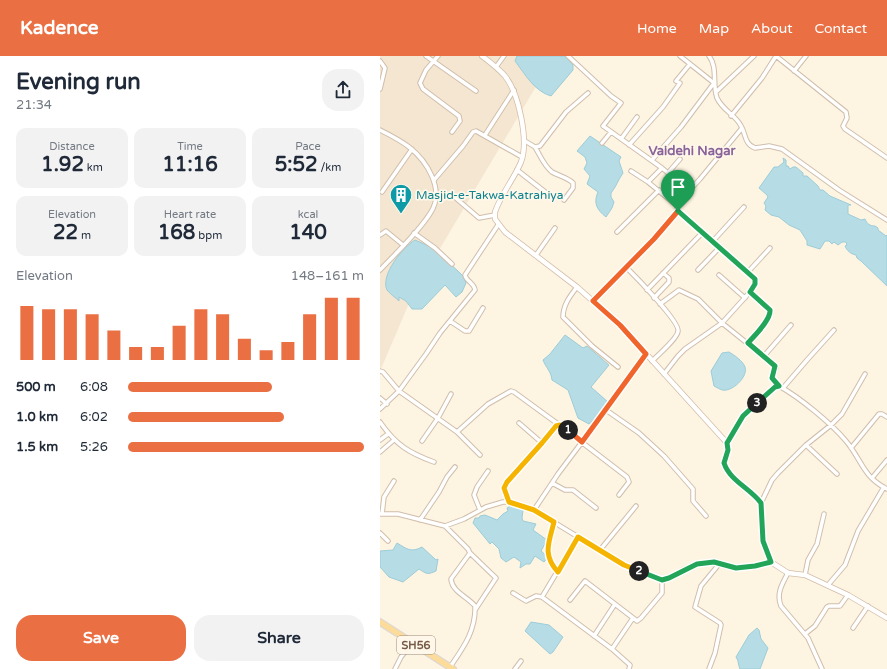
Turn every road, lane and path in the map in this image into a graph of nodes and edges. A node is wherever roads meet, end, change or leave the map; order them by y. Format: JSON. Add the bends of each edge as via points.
{"nodes":[{"id":1,"x":426,"y":56,"type":"edge"},
{"id":2,"x":438,"y":56,"type":"edge"},
{"id":3,"x":482,"y":56,"type":"edge"},
{"id":4,"x":504,"y":56,"type":"edge"},
{"id":5,"x":568,"y":56,"type":"edge"},
{"id":6,"x":680,"y":56,"type":"edge"},
{"id":7,"x":709,"y":56,"type":"edge"},
{"id":8,"x":754,"y":56,"type":"edge"},
{"id":9,"x":776,"y":56,"type":"edge"},
{"id":10,"x":806,"y":56,"type":"edge"},
{"id":11,"x":380,"y":61,"type":"edge"},
{"id":12,"x":434,"y":61,"type":"junction"},
{"id":13,"x":690,"y":64,"type":"junction"},
{"id":14,"x":496,"y":67,"type":"junction"},
{"id":15,"x":794,"y":71,"type":"junction"},
{"id":16,"x":714,"y":83,"type":"junction"},
{"id":17,"x":380,"y":89,"type":"edge"},
{"id":18,"x":514,"y":90,"type":"junction"},
{"id":19,"x":476,"y":91,"type":"dead end"},
{"id":20,"x":716,"y":92,"type":"junction"},
{"id":21,"x":588,"y":93,"type":"dead end"},
{"id":22,"x":732,"y":116,"type":"junction"},
{"id":23,"x":637,"y":117,"type":"dead end"},
{"id":24,"x":742,"y":128,"type":"junction"},
{"id":25,"x":380,"y":130,"type":"edge"},
{"id":26,"x":452,"y":132,"type":"dead end"},
{"id":27,"x":610,"y":132,"type":"junction"},
{"id":28,"x":485,"y":135,"type":"junction"},
{"id":29,"x":620,"y":139,"type":"junction"},
{"id":30,"x":525,"y":141,"type":"junction"},
{"id":31,"x":602,"y":143,"type":"dead end"},
{"id":32,"x":629,"y":145,"type":"junction"},
{"id":33,"x":535,"y":147,"type":"junction"},
{"id":34,"x":412,"y":149,"type":"junction"},
{"id":35,"x":522,"y":158,"type":"junction"},
{"id":36,"x":887,"y":158,"type":"edge"},
{"id":37,"x":680,"y":159,"type":"dead end"},
{"id":38,"x":652,"y":160,"type":"junction"},
{"id":39,"x":662,"y":168,"type":"junction"},
{"id":40,"x":517,"y":170,"type":"junction"},
{"id":41,"x":631,"y":171,"type":"dead end"},
{"id":42,"x":434,"y":180,"type":"junction"},
{"id":43,"x":648,"y":182,"type":"junction"},
{"id":44,"x":659,"y":190,"type":"junction"},
{"id":45,"x":382,"y":192,"type":"dead end"},
{"id":46,"x":451,"y":194,"type":"dead end"},
{"id":47,"x":549,"y":195,"type":"dead end"},
{"id":48,"x":564,"y":200,"type":"dead end"},
{"id":49,"x":676,"y":206,"type":"junction"},
{"id":50,"x":744,"y":207,"type":"dead end"},
{"id":51,"x":678,"y":211,"type":"junction"},
{"id":52,"x":495,"y":215,"type":"junction"},
{"id":53,"x":887,"y":220,"type":"edge"},
{"id":54,"x":498,"y":225,"type":"junction"},
{"id":55,"x":555,"y":228,"type":"dead end"},
{"id":56,"x":617,"y":232,"type":"dead end"},
{"id":57,"x":703,"y":232,"type":"junction"},
{"id":58,"x":414,"y":233,"type":"junction"},
{"id":59,"x":380,"y":236,"type":"edge"},
{"id":60,"x":713,"y":241,"type":"junction"},
{"id":61,"x":403,"y":245,"type":"junction"},
{"id":62,"x":720,"y":247,"type":"junction"},
{"id":63,"x":770,"y":248,"type":"dead end"},
{"id":64,"x":536,"y":255,"type":"junction"},
{"id":65,"x":452,"y":264,"type":"dead end"},
{"id":66,"x":626,"y":267,"type":"junction"},
{"id":67,"x":380,"y":270,"type":"edge"},
{"id":68,"x":698,"y":270,"type":"dead end"},
{"id":69,"x":664,"y":272,"type":"junction"},
{"id":70,"x":748,"y":272,"type":"junction"},
{"id":71,"x":719,"y":274,"type":"dead end"},
{"id":72,"x":577,"y":287,"type":"junction"},
{"id":73,"x":647,"y":290,"type":"junction"},
{"id":74,"x":750,"y":292,"type":"junction"},
{"id":75,"x":654,"y":298,"type":"junction"},
{"id":76,"x":745,"y":298,"type":"junction"},
{"id":77,"x":593,"y":301,"type":"junction"},
{"id":78,"x":660,"y":304,"type":"junction"},
{"id":79,"x":483,"y":308,"type":"dead end"},
{"id":80,"x":450,"y":321,"type":"junction"},
{"id":81,"x":722,"y":323,"type":"junction"},
{"id":82,"x":791,"y":326,"type":"dead end"},
{"id":83,"x":834,"y":330,"type":"dead end"},
{"id":84,"x":748,"y":343,"type":"junction"},
{"id":85,"x":646,"y":354,"type":"junction"},
{"id":86,"x":764,"y":356,"type":"junction"},
{"id":87,"x":652,"y":361,"type":"junction"},
{"id":88,"x":618,"y":367,"type":"dead end"},
{"id":89,"x":380,"y":371,"type":"edge"},
{"id":90,"x":664,"y":374,"type":"junction"},
{"id":91,"x":865,"y":374,"type":"dead end"},
{"id":92,"x":779,"y":386,"type":"junction"},
{"id":93,"x":783,"y":388,"type":"junction"},
{"id":94,"x":399,"y":391,"type":"junction"},
{"id":95,"x":451,"y":394,"type":"dead end"},
{"id":96,"x":380,"y":398,"type":"edge"},
{"id":97,"x":387,"y":404,"type":"junction"},
{"id":98,"x":380,"y":409,"type":"edge"},
{"id":99,"x":606,"y":410,"type":"junction"},
{"id":100,"x":887,"y":417,"type":"edge"},
{"id":101,"x":438,"y":418,"type":"junction"},
{"id":102,"x":380,"y":422,"type":"edge"},
{"id":103,"x":519,"y":423,"type":"dead end"},
{"id":104,"x":558,"y":424,"type":"junction"},
{"id":105,"x":831,"y":425,"type":"junction"},
{"id":106,"x":457,"y":432,"type":"junction"},
{"id":107,"x":388,"y":434,"type":"junction"},
{"id":108,"x":380,"y":440,"type":"edge"},
{"id":109,"x":394,"y":440,"type":"junction"},
{"id":110,"x":422,"y":440,"type":"dead end"},
{"id":111,"x":582,"y":442,"type":"junction"},
{"id":112,"x":542,"y":443,"type":"junction"},
{"id":113,"x":727,"y":443,"type":"junction"},
{"id":114,"x":806,"y":445,"type":"junction"},
{"id":115,"x":851,"y":448,"type":"junction"},
{"id":116,"x":380,"y":452,"type":"edge"},
{"id":117,"x":480,"y":455,"type":"dead end"},
{"id":118,"x":887,"y":460,"type":"edge"},
{"id":119,"x":434,"y":462,"type":"dead end"},
{"id":120,"x":455,"y":467,"type":"dead end"},
{"id":121,"x":488,"y":471,"type":"dead end"},
{"id":122,"x":837,"y":474,"type":"dead end"},
{"id":123,"x":872,"y":478,"type":"junction"},
{"id":124,"x":394,"y":481,"type":"dead end"},
{"id":125,"x":552,"y":483,"type":"junction"},
{"id":126,"x":885,"y":488,"type":"edge"},
{"id":127,"x":619,"y":495,"type":"dead end"},
{"id":128,"x":509,"y":502,"type":"junction"},
{"id":129,"x":761,"y":503,"type":"junction"},
{"id":130,"x":636,"y":506,"type":"dead end"},
{"id":131,"x":596,"y":508,"type":"dead end"},
{"id":132,"x":480,"y":510,"type":"junction"},
{"id":133,"x":534,"y":510,"type":"junction"},
{"id":134,"x":381,"y":514,"type":"edge"},
{"id":135,"x":824,"y":514,"type":"dead end"},
{"id":136,"x":706,"y":516,"type":"dead end"},
{"id":137,"x":420,"y":520,"type":"junction"},
{"id":138,"x":554,"y":522,"type":"junction"},
{"id":139,"x":445,"y":526,"type":"junction"},
{"id":140,"x":380,"y":533,"type":"edge"},
{"id":141,"x":578,"y":537,"type":"junction"},
{"id":142,"x":388,"y":541,"type":"dead end"},
{"id":143,"x":600,"y":550,"type":"junction"},
{"id":144,"x":470,"y":553,"type":"junction"},
{"id":145,"x":771,"y":562,"type":"junction"},
{"id":146,"x":720,"y":563,"type":"junction"},
{"id":147,"x":558,"y":572,"type":"junction"},
{"id":148,"x":788,"y":573,"type":"junction"},
{"id":149,"x":805,"y":575,"type":"junction"},
{"id":150,"x":662,"y":580,"type":"junction"},
{"id":151,"x":828,"y":585,"type":"junction"},
{"id":152,"x":513,"y":593,"type":"dead end"},
{"id":153,"x":848,"y":595,"type":"junction"},
{"id":154,"x":542,"y":597,"type":"junction"},
{"id":155,"x":570,"y":600,"type":"dead end"},
{"id":156,"x":615,"y":604,"type":"junction"},
{"id":157,"x":868,"y":606,"type":"junction"},
{"id":158,"x":475,"y":611,"type":"junction"},
{"id":159,"x":633,"y":618,"type":"junction"},
{"id":160,"x":887,"y":618,"type":"edge"},
{"id":161,"x":380,"y":622,"type":"edge"},
{"id":162,"x":853,"y":628,"type":"dead end"},
{"id":163,"x":805,"y":634,"type":"junction"},
{"id":164,"x":594,"y":636,"type":"junction"},
{"id":165,"x":412,"y":643,"type":"junction"},
{"id":166,"x":612,"y":649,"type":"junction"},
{"id":167,"x":521,"y":661,"type":"dead end"},
{"id":168,"x":710,"y":667,"type":"edge"},
{"id":169,"x":451,"y":668,"type":"edge"},
{"id":170,"x":819,"y":668,"type":"edge"},
{"id":171,"x":395,"y":669,"type":"edge"},
{"id":172,"x":515,"y":669,"type":"edge"},
{"id":173,"x":629,"y":669,"type":"edge"},
{"id":174,"x":714,"y":669,"type":"edge"}],
"edges":[{"from":1,"to":12,"type":"street"},
{"from":2,"to":12,"type":"street"},
{"from":3,"to":14,"type":"main road"},
{"from":4,"to":14,"type":"street"},
{"from":5,"to":27,"type":"street","via":[[621,103],[603,126]]},
{"from":6,"to":13,"type":"street"},
{"from":7,"to":16,"type":"street","via":[[713,61]]},
{"from":8,"to":20,"type":"street"},
{"from":9,"to":15,"type":"street"},
{"from":9,"to":22,"type":"street"},
{"from":10,"to":15,"type":"street"},
{"from":11,"to":17,"type":"street","via":[[386,68]]},
{"from":12,"to":19,"type":"street"},
{"from":12,"to":26,"type":"street","via":[[420,83],[423,89],[459,116],[460,121]]},
{"from":13,"to":16,"type":"street"},
{"from":13,"to":32,"type":"street","via":[[676,81],[680,83],[663,107]]},
{"from":14,"to":18,"type":"main road"},
{"from":15,"to":36,"type":"street","via":[[846,112],[848,118],[843,126],[845,129]]},
{"from":16,"to":20,"type":"street"},
{"from":16,"to":38,"type":"street"},
{"from":18,"to":28,"type":"street"},
{"from":18,"to":30,"type":"main road"},
{"from":20,"to":22,"type":"street","via":[[720,103]]},
{"from":21,"to":33,"type":"street","via":[[566,112],[540,146]]},
{"from":22,"to":24,"type":"street"},
{"from":23,"to":29,"type":"street"},
{"from":24,"to":49,"type":"street"},
{"from":24,"to":53,"type":"street","via":[[745,140],[751,147],[769,146],[782,149],[839,190]]},
{"from":25,"to":34,"type":"street"},
{"from":27,"to":29,"type":"street"},
{"from":27,"to":31,"type":"street"},
{"from":28,"to":35,"type":"street"},
{"from":28,"to":42,"type":"street","via":[[473,132]]},
{"from":29,"to":32,"type":"street"},
{"from":30,"to":33,"type":"street"},
{"from":30,"to":35,"type":"main road"},
{"from":32,"to":38,"type":"street"},
{"from":33,"to":48,"type":"street","via":[[551,171],[573,183],[573,188]]},
{"from":34,"to":42,"type":"street"},
{"from":34,"to":45,"type":"street"},
{"from":35,"to":40,"type":"main road"},
{"from":37,"to":39,"type":"street","via":[[668,173]]},
{"from":38,"to":39,"type":"street"},
{"from":39,"to":43,"type":"street"},
{"from":40,"to":47,"type":"street"},
{"from":40,"to":52,"type":"main road","via":[[497,206]]},
{"from":41,"to":43,"type":"street"},
{"from":42,"to":58,"type":"street","via":[[434,205]]},
{"from":43,"to":44,"type":"street"},
{"from":44,"to":49,"type":"street"},
{"from":44,"to":56,"type":"street"},
{"from":46,"to":52,"type":"street","via":[[479,218]]},
{"from":49,"to":51,"type":"street"},
{"from":50,"to":60,"type":"street"},
{"from":51,"to":57,"type":"street"},
{"from":51,"to":66,"type":"street"},
{"from":52,"to":54,"type":"main road"},
{"from":54,"to":64,"type":"main road"},
{"from":54,"to":80,"type":"street","via":[[465,275],[475,290]]},
{"from":55,"to":64,"type":"street"},
{"from":57,"to":60,"type":"street"},
{"from":57,"to":69,"type":"street"},
{"from":58,"to":61,"type":"street"},
{"from":58,"to":65,"type":"street"},
{"from":59,"to":61,"type":"street","via":[[386,231]]},
{"from":60,"to":62,"type":"street"},
{"from":61,"to":67,"type":"street"},
{"from":62,"to":68,"type":"street"},
{"from":62,"to":70,"type":"street"},
{"from":63,"to":70,"type":"street"},
{"from":64,"to":72,"type":"main road"},
{"from":66,"to":73,"type":"street"},
{"from":66,"to":77,"type":"street"},
{"from":69,"to":73,"type":"street"},
{"from":69,"to":75,"type":"street","via":[[669,282]]},
{"from":70,"to":74,"type":"street","via":[[756,281]]},
{"from":71,"to":76,"type":"street"},
{"from":72,"to":77,"type":"main road"},
{"from":72,"to":88,"type":"street","via":[[565,305],[563,317]]},
{"from":73,"to":75,"type":"street"},
{"from":74,"to":76,"type":"street"},
{"from":74,"to":84,"type":"street","via":[[770,313]]},
{"from":75,"to":78,"type":"street"},
{"from":76,"to":81,"type":"street"},
{"from":77,"to":85,"type":"main road","via":[[620,325]]},
{"from":78,"to":81,"type":"street","via":[[677,290],[681,290],[701,301]]},
{"from":78,"to":87,"type":"street","via":[[676,324],[678,331]]},
{"from":79,"to":80,"type":"street","via":[[469,331]]},
{"from":80,"to":94,"type":"street"},
{"from":81,"to":84,"type":"street"},
{"from":81,"to":90,"type":"street","via":[[678,356]]},
{"from":82,"to":86,"type":"street"},
{"from":83,"to":93,"type":"street"},
{"from":84,"to":86,"type":"street"},
{"from":85,"to":87,"type":"main road"},
{"from":85,"to":99,"type":"street"},
{"from":86,"to":92,"type":"street","via":[[775,366],[772,378]]},
{"from":87,"to":90,"type":"main road"},
{"from":89,"to":94,"type":"street"},
{"from":90,"to":113,"type":"main road"},
{"from":91,"to":105,"type":"street","via":[[842,414]]},
{"from":92,"to":93,"type":"street"},
{"from":92,"to":113,"type":"street","via":[[743,416]]},
{"from":93,"to":105,"type":"street"},
{"from":94,"to":97,"type":"street"},
{"from":94,"to":101,"type":"street"},
{"from":95,"to":101,"type":"street"},
{"from":96,"to":97,"type":"street"},
{"from":97,"to":98,"type":"street"},
{"from":99,"to":111,"type":"street"},
{"from":99,"to":136,"type":"street","via":[[639,433],[664,456],[692,489],[694,501]]},
{"from":100,"to":115,"type":"street","via":[[879,414]]},
{"from":101,"to":106,"type":"street"},
{"from":101,"to":110,"type":"street"},
{"from":102,"to":107,"type":"street"},
{"from":103,"to":112,"type":"street"},
{"from":104,"to":106,"type":"street","via":[[511,391],[488,404]]},
{"from":104,"to":111,"type":"street"},
{"from":104,"to":112,"type":"street"},
{"from":105,"to":114,"type":"street"},
{"from":105,"to":115,"type":"street"},
{"from":106,"to":117,"type":"street"},
{"from":107,"to":108,"type":"street"},
{"from":107,"to":109,"type":"street"},
{"from":109,"to":116,"type":"street"},
{"from":109,"to":119,"type":"street","via":[[414,455]]},
{"from":111,"to":125,"type":"street"},
{"from":111,"to":127,"type":"street","via":[[627,477],[629,482]]},
{"from":112,"to":128,"type":"street","via":[[505,486]]},
{"from":113,"to":129,"type":"main road","via":[[728,450],[724,463],[728,471]]},
{"from":114,"to":122,"type":"street"},
{"from":114,"to":129,"type":"street","via":[[772,480]]},
{"from":115,"to":123,"type":"street","via":[[863,469]]},
{"from":118,"to":123,"type":"street"},
{"from":120,"to":137,"type":"street"},
{"from":121,"to":132,"type":"street","via":[[475,492],[475,500]]},
{"from":123,"to":126,"type":"street"},
{"from":124,"to":134,"type":"street","via":[[384,497]]},
{"from":125,"to":131,"type":"street","via":[[565,490],[573,490]]},
{"from":125,"to":133,"type":"street"},
{"from":126,"to":151,"type":"street","via":[[858,531],[845,565]]},
{"from":128,"to":132,"type":"street"},
{"from":128,"to":133,"type":"street"},
{"from":129,"to":145,"type":"main road","via":[[763,541]]},
{"from":130,"to":143,"type":"street"},
{"from":132,"to":139,"type":"street"},
{"from":133,"to":138,"type":"street"},
{"from":134,"to":137,"type":"street","via":[[398,514]]},
{"from":135,"to":149,"type":"street"},
{"from":137,"to":139,"type":"street"},
{"from":138,"to":141,"type":"street"},
{"from":138,"to":147,"type":"street","via":[[548,553],[551,565]]},
{"from":139,"to":144,"type":"street"},
{"from":140,"to":142,"type":"street"},
{"from":141,"to":143,"type":"street"},
{"from":141,"to":147,"type":"street"},
{"from":143,"to":150,"type":"street","via":[[624,565]]},
{"from":144,"to":158,"type":"street","via":[[451,579],[451,583],[475,606]]},
{"from":144,"to":158,"type":"street","via":[[496,578]]},
{"from":145,"to":146,"type":"street","via":[[736,568]]},
{"from":145,"to":148,"type":"main road"},
{"from":146,"to":150,"type":"street","via":[[697,564]]},
{"from":146,"to":168,"type":"street","via":[[701,586],[695,607],[721,625]]},
{"from":147,"to":154,"type":"street"},
{"from":148,"to":149,"type":"main road"},
{"from":148,"to":163,"type":"street","via":[[778,600]]},
{"from":149,"to":151,"type":"main road"},
{"from":150,"to":159,"type":"street","via":[[662,592],[640,620]]},
{"from":151,"to":153,"type":"main road"},
{"from":152,"to":154,"type":"street","via":[[526,601],[536,596]]},
{"from":153,"to":157,"type":"main road"},
{"from":153,"to":163,"type":"street","via":[[840,606],[827,607],[815,626]]},
{"from":154,"to":164,"type":"street"},
{"from":155,"to":156,"type":"street","via":[[585,581]]},
{"from":156,"to":159,"type":"street"},
{"from":156,"to":164,"type":"street"},
{"from":157,"to":160,"type":"main road"},
{"from":157,"to":162,"type":"street"},
{"from":158,"to":169,"type":"street","via":[[472,631]]},
{"from":159,"to":166,"type":"street"},
{"from":161,"to":165,"type":"main road","number":"SH56"},
{"from":163,"to":170,"type":"street"},
{"from":164,"to":166,"type":"street"},
{"from":165,"to":169,"type":"main road","number":"SH56"},
{"from":165,"to":171,"type":"street"},
{"from":166,"to":173,"type":"street","via":[[630,665]]},
{"from":167,"to":172,"type":"street"},
{"from":168,"to":174,"type":"street"}]}
